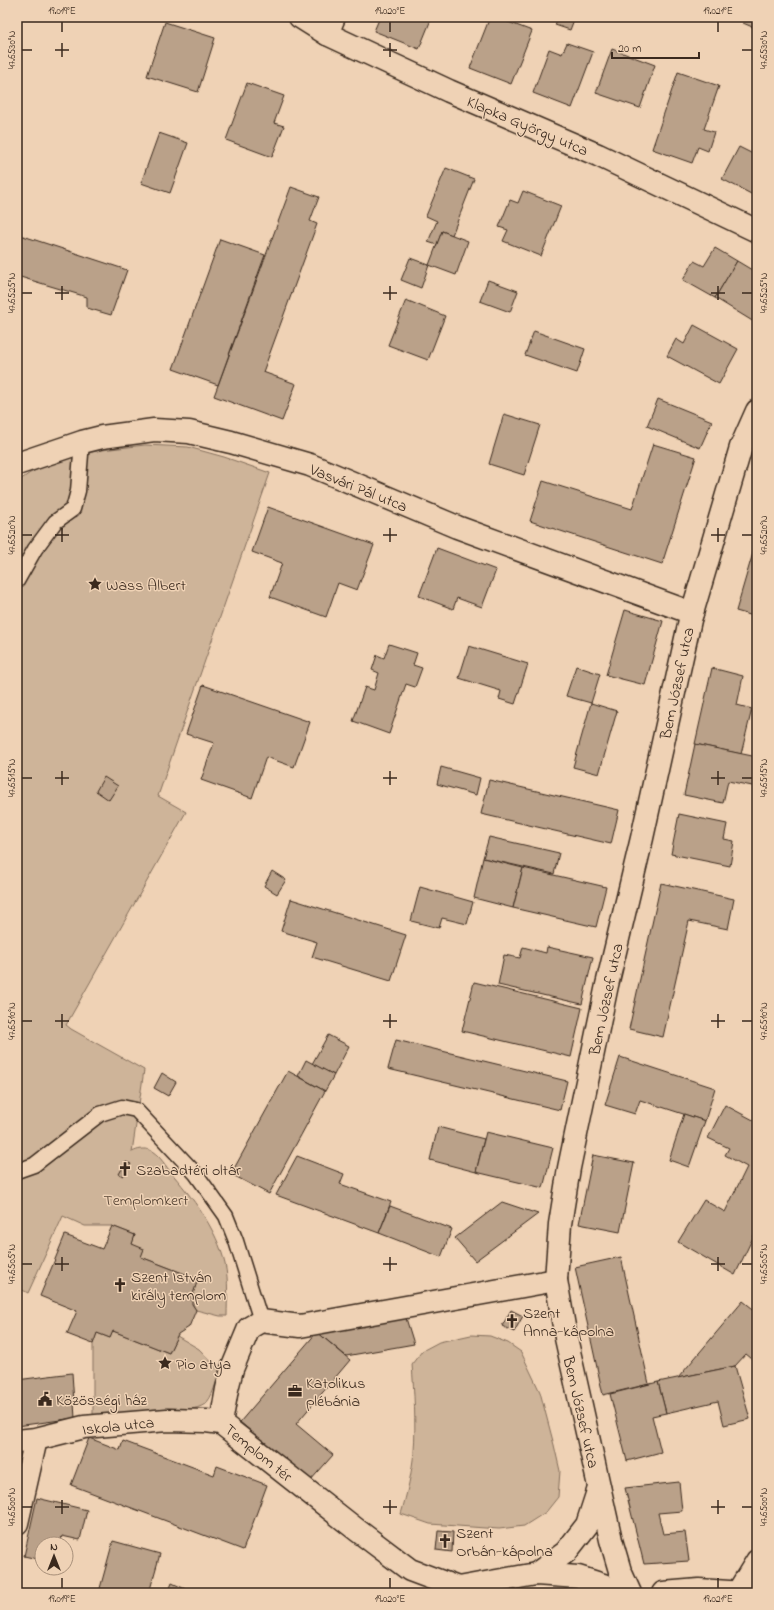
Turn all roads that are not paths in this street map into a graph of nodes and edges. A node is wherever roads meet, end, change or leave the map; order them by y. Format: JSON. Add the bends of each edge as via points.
{"nodes":[{"id":1,"x":300,"y":17,"type":"edge"},
{"id":2,"x":331,"y":26,"type":"edge"},
{"id":3,"x":757,"y":231,"type":"edge"},
{"id":4,"x":757,"y":411,"type":"edge"},
{"id":5,"x":82,"y":442,"type":"junction"},
{"id":6,"x":17,"y":464,"type":"edge"},
{"id":7,"x":17,"y":581,"type":"edge"},
{"id":8,"x":692,"y":613,"type":"junction"},
{"id":9,"x":17,"y":1171,"type":"edge"},
{"id":10,"x":556,"y":1280,"type":"junction"},
{"id":11,"x":261,"y":1321,"type":"junction"},
{"id":12,"x":221,"y":1423,"type":"junction"},
{"id":13,"x":27,"y":1440,"type":"edge"},
{"id":14,"x":599,"y":1488,"type":"junction"},
{"id":15,"x":17,"y":1523,"type":"edge"},
{"id":16,"x":757,"y":1561,"type":"edge"},
{"id":17,"x":536,"y":1574,"type":"junction"},
{"id":18,"x":452,"y":1591,"type":"edge"},
{"id":19,"x":741,"y":1592,"type":"edge"},
{"id":20,"x":618,"y":1593,"type":"edge"},
{"id":21,"x":630,"y":1593,"type":"edge"},
{"id":22,"x":663,"y":1593,"type":"edge"}],
"edges":[{"from":1,"to":2,"type":"street","name":"Klapka György utca"},
{"from":2,"to":3,"type":"street","name":"Klapka György utca","via":[[449,91],[598,155]]},
{"from":4,"to":8,"type":"street","name":"Bem József utca","via":[[741,447]]},
{"from":5,"to":6,"type":"street","name":"Vasvári Pál utca"},
{"from":5,"to":7,"type":"lane","via":[[78,491],[73,509],[55,522],[35,548]]},
{"from":5,"to":8,"type":"street","name":"Vasvári Pál utca","via":[[154,430],[189,432],[231,442],[310,466],[457,527]]},
{"from":8,"to":10,"type":"street","name":"Bem József utca","via":[[599,1023],[569,1168],[560,1224]]},
{"from":9,"to":11,"type":"lane","via":[[34,1165],[100,1114],[122,1108],[136,1110],[196,1174],[226,1216]]},
{"from":10,"to":11,"type":"street","via":[[300,1326]]},
{"from":10,"to":14,"type":"street","name":"Bem József utca"},
{"from":11,"to":12,"type":"street","name":"Templom tér","via":[[249,1328],[232,1369]]},
{"from":12,"to":13,"type":"street","name":"Iskola utca","via":[[167,1420],[84,1427]]},
{"from":12,"to":18,"type":"street","name":"Templom tér","via":[[410,1570]]},
{"from":13,"to":15,"type":"street"},
{"from":14,"to":17,"type":"street","via":[[587,1525],[566,1552]]},
{"from":14,"to":21,"type":"street","name":"Bem József utca","via":[[620,1571]]},
{"from":16,"to":19,"type":"street"},
{"from":17,"to":18,"type":"street"},
{"from":17,"to":20,"type":"street","via":[[578,1577]]},
{"from":19,"to":22,"type":"street","via":[[699,1590]]}]}
